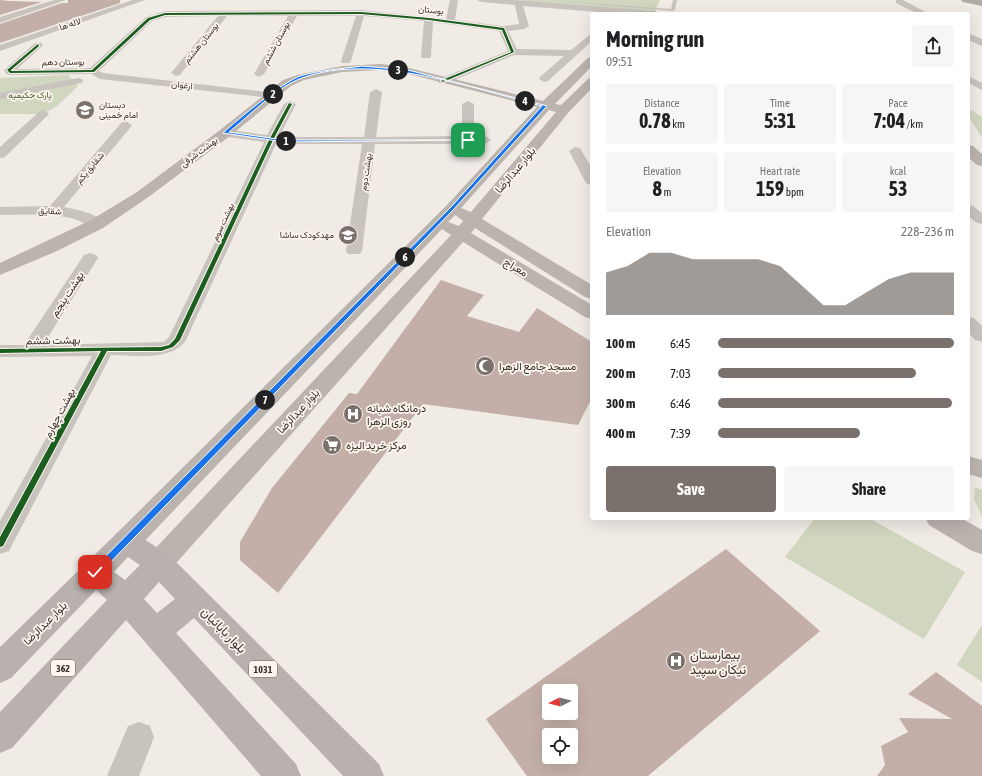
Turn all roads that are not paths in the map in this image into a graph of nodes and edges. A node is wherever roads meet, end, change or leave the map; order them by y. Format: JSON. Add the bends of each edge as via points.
{"nodes":[{"id":1,"x":49,"y":0,"type":"edge"},
{"id":2,"x":62,"y":0,"type":"edge"},
{"id":3,"x":141,"y":0,"type":"edge"},
{"id":4,"x":454,"y":0,"type":"edge"},
{"id":5,"x":481,"y":0,"type":"edge"},
{"id":6,"x":548,"y":0,"type":"edge"},
{"id":7,"x":675,"y":0,"type":"edge"},
{"id":8,"x":966,"y":0,"type":"edge"},
{"id":9,"x":899,"y":1,"type":"edge"},
{"id":10,"x":982,"y":3,"type":"edge"},
{"id":11,"x":256,"y":4,"type":"dead end"},
{"id":12,"x":192,"y":5,"type":"dead end"},
{"id":13,"x":519,"y":6,"type":"dead end"},
{"id":14,"x":656,"y":9,"type":"edge"},
{"id":15,"x":619,"y":12,"type":"edge"},
{"id":16,"x":921,"y":12,"type":"edge"},
{"id":17,"x":250,"y":13,"type":"junction"},
{"id":18,"x":294,"y":13,"type":"junction"},
{"id":19,"x":361,"y":13,"type":"junction"},
{"id":20,"x":184,"y":14,"type":"junction"},
{"id":21,"x":225,"y":14,"type":"junction"},
{"id":22,"x":0,"y":16,"type":"edge"},
{"id":23,"x":429,"y":19,"type":"junction"},
{"id":24,"x":0,"y":20,"type":"edge"},
{"id":25,"x":450,"y":22,"type":"junction"},
{"id":26,"x":589,"y":27,"type":"edge"},
{"id":27,"x":503,"y":30,"type":"junction"},
{"id":28,"x":973,"y":37,"type":"edge"},
{"id":29,"x":982,"y":43,"type":"edge"},
{"id":30,"x":38,"y":45,"type":"dead end"},
{"id":31,"x":0,"y":48,"type":"edge"},
{"id":32,"x":513,"y":52,"type":"junction"},
{"id":33,"x":574,"y":53,"type":"junction"},
{"id":34,"x":426,"y":56,"type":"dead end"},
{"id":35,"x":346,"y":62,"type":"dead end"},
{"id":36,"x":590,"y":62,"type":"edge"},
{"id":37,"x":176,"y":73,"type":"dead end"},
{"id":38,"x":97,"y":74,"type":"junction"},
{"id":39,"x":259,"y":74,"type":"dead end"},
{"id":40,"x":544,"y":79,"type":"dead end"},
{"id":41,"x":970,"y":80,"type":"edge"},
{"id":42,"x":443,"y":81,"type":"junction"},
{"id":43,"x":590,"y":83,"type":"edge"},
{"id":44,"x":982,"y":87,"type":"edge"},
{"id":45,"x":376,"y":92,"type":"dead end"},
{"id":46,"x":272,"y":95,"type":"junction"},
{"id":47,"x":0,"y":96,"type":"edge"},
{"id":48,"x":290,"y":104,"type":"dead end"},
{"id":49,"x":468,"y":104,"type":"dead end"},
{"id":50,"x":545,"y":106,"type":"junction"},
{"id":51,"x":564,"y":110,"type":"junction"},
{"id":52,"x":43,"y":114,"type":"dead end"},
{"id":53,"x":126,"y":125,"type":"dead end"},
{"id":54,"x":225,"y":133,"type":"junction"},
{"id":55,"x":271,"y":140,"type":"junction"},
{"id":56,"x":370,"y":140,"type":"junction"},
{"id":57,"x":468,"y":140,"type":"junction"},
{"id":58,"x":485,"y":140,"type":"dead end"},
{"id":59,"x":575,"y":151,"type":"dead end"},
{"id":60,"x":970,"y":151,"type":"edge"},
{"id":61,"x":0,"y":154,"type":"edge"},
{"id":62,"x":982,"y":162,"type":"edge"},
{"id":63,"x":590,"y":177,"type":"edge"},
{"id":64,"x":54,"y":210,"type":"junction"},
{"id":65,"x":0,"y":211,"type":"edge"},
{"id":66,"x":970,"y":211,"type":"edge"},
{"id":67,"x":446,"y":215,"type":"junction"},
{"id":68,"x":982,"y":220,"type":"edge"},
{"id":69,"x":97,"y":224,"type":"junction"},
{"id":70,"x":467,"y":226,"type":"junction"},
{"id":71,"x":354,"y":251,"type":"dead end"},
{"id":72,"x":90,"y":258,"type":"dead end"},
{"id":73,"x":0,"y":270,"type":"edge"},
{"id":74,"x":590,"y":292,"type":"edge"},
{"id":75,"x":590,"y":312,"type":"edge"},
{"id":76,"x":982,"y":320,"type":"edge"},
{"id":77,"x":970,"y":322,"type":"edge"},
{"id":78,"x":970,"y":324,"type":"edge"},
{"id":79,"x":982,"y":336,"type":"edge"},
{"id":80,"x":30,"y":350,"type":"junction"},
{"id":81,"x":105,"y":350,"type":"junction"},
{"id":82,"x":0,"y":351,"type":"edge"},
{"id":83,"x":970,"y":466,"type":"edge"},
{"id":84,"x":982,"y":469,"type":"edge"},
{"id":85,"x":942,"y":520,"type":"edge"},
{"id":86,"x":962,"y":520,"type":"edge"},
{"id":87,"x":982,"y":538,"type":"edge"},
{"id":88,"x":126,"y":542,"type":"junction"},
{"id":89,"x":982,"y":542,"type":"edge"},
{"id":90,"x":0,"y":544,"type":"edge"},
{"id":91,"x":159,"y":563,"type":"junction"},
{"id":92,"x":95,"y":572,"type":"junction"},
{"id":93,"x":126,"y":599,"type":"junction"},
{"id":94,"x":195,"y":600,"type":"junction"},
{"id":95,"x":156,"y":632,"type":"junction"},
{"id":96,"x":0,"y":668,"type":"edge"},
{"id":97,"x":0,"y":736,"type":"edge"},
{"id":98,"x":139,"y":737,"type":"dead end"},
{"id":99,"x":123,"y":776,"type":"edge"},
{"id":100,"x":284,"y":776,"type":"edge"},
{"id":101,"x":367,"y":776,"type":"edge"}],
"edges":[{"from":1,"to":22,"type":"street"},
{"from":2,"to":24,"type":"street"},
{"from":3,"to":31,"type":"street","name":"لاله ها"},
{"from":4,"to":25,"type":"street"},
{"from":5,"to":15,"type":"street"},
{"from":6,"to":14,"type":"lane"},
{"from":7,"to":14,"type":"lane","via":[[672,10]]},
{"from":8,"to":10,"type":"highway"},
{"from":9,"to":16,"type":"street"},
{"from":11,"to":17,"type":"street"},
{"from":12,"to":20,"type":"street"},
{"from":13,"to":27,"type":"street","name":"بوستان","via":[[524,26]]},
{"from":17,"to":18,"type":"street","name":"بوستان"},
{"from":17,"to":21,"type":"street","name":"بوستان"},
{"from":18,"to":19,"type":"street","name":"بوستان","via":[[320,10]]},
{"from":18,"to":39,"type":"street","name":"بوستان ششم"},
{"from":19,"to":23,"type":"street","name":"بوستان","via":[[386,11]]},
{"from":19,"to":35,"type":"street"},
{"from":20,"to":21,"type":"street","name":"بوستان"},
{"from":20,"to":38,"type":"street","name":"بوستان دهم","via":[[165,14],[151,18]]},
{"from":21,"to":37,"type":"street","name":"بوستان هشتم"},
{"from":23,"to":25,"type":"street","name":"بوستان"},
{"from":23,"to":34,"type":"street"},
{"from":25,"to":27,"type":"street","name":"بوستان"},
{"from":26,"to":33,"type":"street"},
{"from":27,"to":32,"type":"street"},
{"from":28,"to":29,"type":"street"},
{"from":30,"to":38,"type":"street","name":"بوستان دهم","via":[[9,70],[10,72]]},
{"from":32,"to":33,"type":"street"},
{"from":32,"to":42,"type":"street"},
{"from":33,"to":40,"type":"street"},
{"from":36,"to":50,"type":"main road","name":"بلوار عبدالرضا"},
{"from":38,"to":46,"type":"street","name":"ارغوان"},
{"from":38,"to":47,"type":"street"},
{"from":41,"to":44,"type":"street"},
{"from":42,"to":46,"type":"main road","name":"بهشت شرقی","via":[[408,71],[362,67],[301,77],[287,83]]},
{"from":42,"to":50,"type":"main road","name":"بهشت شرقی"},
{"from":43,"to":51,"type":"main road","name":"بلوار عبدالرضا","number":"362"},
{"from":45,"to":56,"type":"street","name":"بهشت دوم"},
{"from":46,"to":54,"type":"main road","name":"بهشت شرقی"},
{"from":48,"to":55,"type":"street","name":"بهشت سوم"},
{"from":49,"to":57,"type":"street"},
{"from":50,"to":51,"type":"main road","name":"بهشت شرقی"},
{"from":50,"to":67,"type":"main road","name":"بلوار عبدالرضا"},
{"from":51,"to":70,"type":"main road","name":"بلوار عبدالرضا","number":"362"},
{"from":52,"to":61,"type":"street"},
{"from":53,"to":64,"type":"street","name":"شقایق یکم"},
{"from":54,"to":55,"type":"street"},
{"from":54,"to":69,"type":"main road","name":"بهشت شرقی","via":[[142,195]]},
{"from":55,"to":56,"type":"street"},
{"from":55,"to":81,"type":"street","name":"بهشت سوم","via":[[177,340],[171,346],[161,349]]},
{"from":56,"to":57,"type":"street"},
{"from":56,"to":71,"type":"street","name":"بهشت دوم"},
{"from":57,"to":58,"type":"street"},
{"from":59,"to":63,"type":"street"},
{"from":60,"to":62,"type":"main road"},
{"from":64,"to":65,"type":"street","name":"شقایق"},
{"from":64,"to":69,"type":"street","name":"شقایق","via":[[80,215]]},
{"from":66,"to":68,"type":"street"},
{"from":67,"to":70,"type":"main road","name":"معراج"},
{"from":67,"to":88,"type":"main road","name":"بلوار عبدالرضا"},
{"from":69,"to":73,"type":"main road","name":"بهشت شرقی"},
{"from":70,"to":74,"type":"main road","name":"معراج"},
{"from":70,"to":75,"type":"main road","name":"معراج"},
{"from":70,"to":91,"type":"main road","name":"بلوار عبدالرضا","number":"362"},
{"from":72,"to":80,"type":"street","name":"بهشت پنجم"},
{"from":76,"to":77,"type":"street"},
{"from":78,"to":79,"type":"street"},
{"from":80,"to":81,"type":"street","name":"بهشت ششم"},
{"from":80,"to":82,"type":"street","name":"بهشت ششم"},
{"from":81,"to":90,"type":"street","name":"بهشت چهارم"},
{"from":83,"to":84,"type":"main road"},
{"from":85,"to":89,"type":"main road"},
{"from":86,"to":87,"type":"main road"},
{"from":88,"to":91,"type":"main road","name":"بلوار بابائیان","number":"1031"},
{"from":88,"to":92,"type":"main road","name":"بلوار عبدالرضا"},
{"from":91,"to":93,"type":"main road","name":"بلوار عبدالرضا","number":"362"},
{"from":91,"to":94,"type":"main road","name":"بلوار بابائیان","number":"1031"},
{"from":92,"to":93,"type":"main road"},
{"from":92,"to":96,"type":"main road","name":"بلوار عبدالرضا"},
{"from":93,"to":95,"type":"main road"},
{"from":93,"to":97,"type":"main road","name":"بلوار عبدالرضا","number":"362"},
{"from":94,"to":95,"type":"main road"},
{"from":94,"to":101,"type":"main road","name":"بلوار بابائیان","number":"1031"},
{"from":95,"to":100,"type":"main road"},
{"from":98,"to":99,"type":"street"}]}
